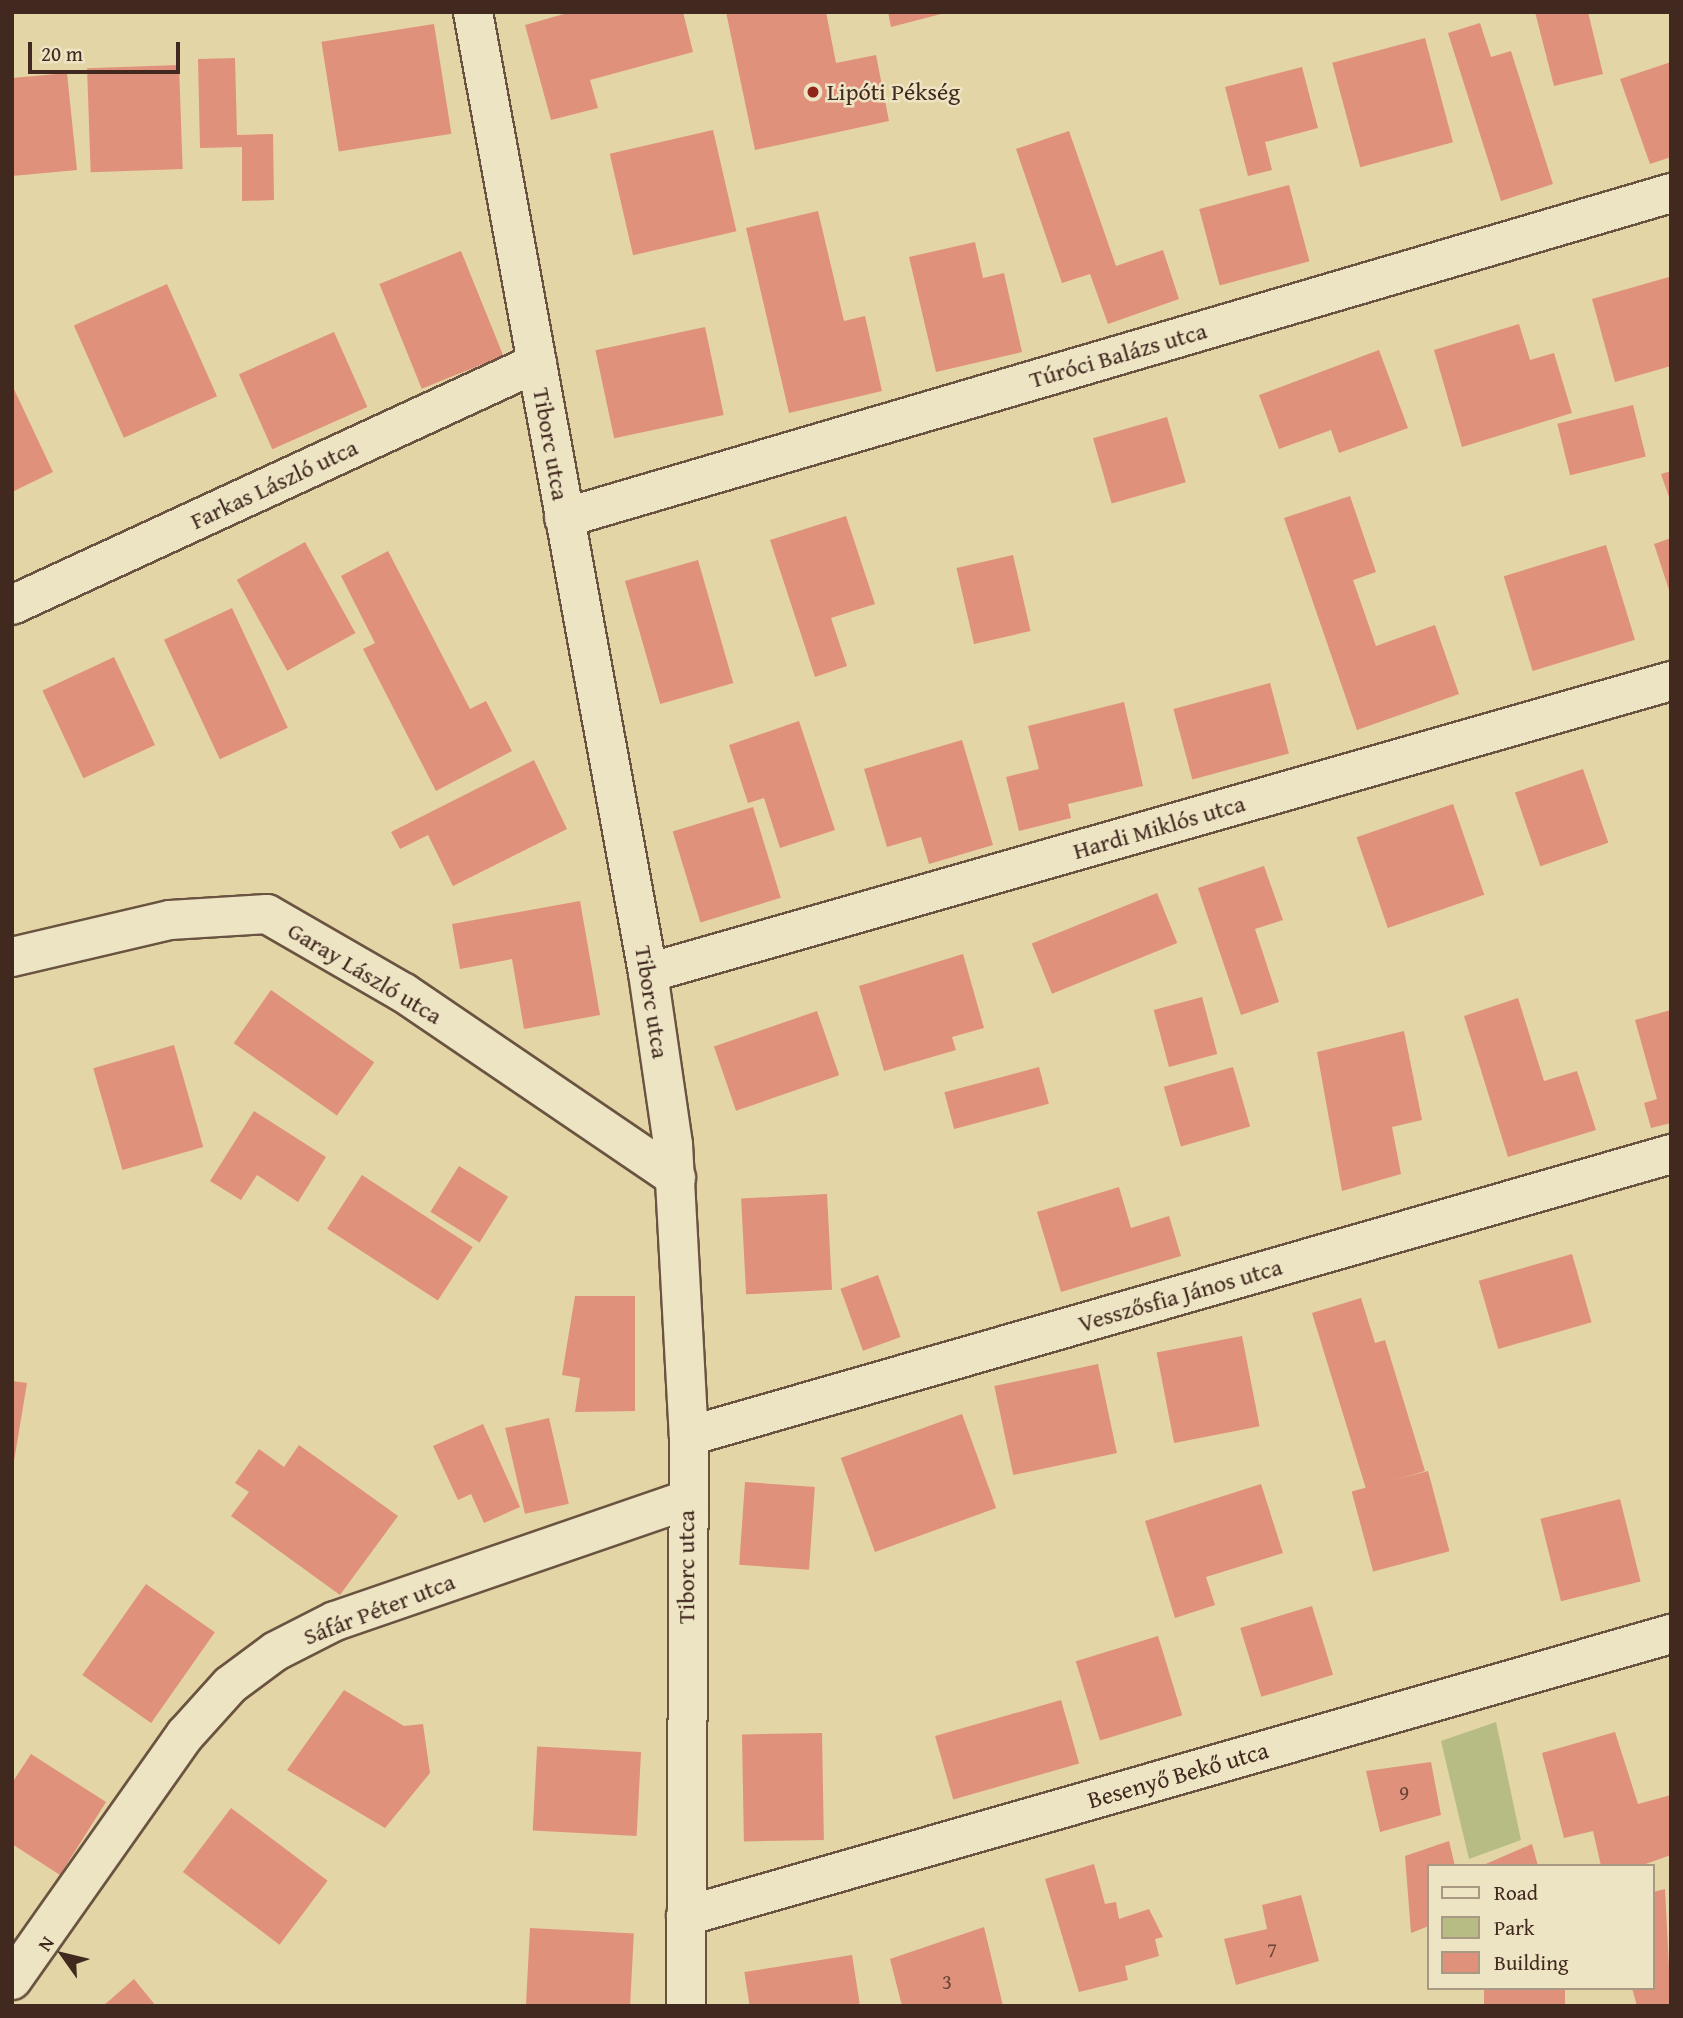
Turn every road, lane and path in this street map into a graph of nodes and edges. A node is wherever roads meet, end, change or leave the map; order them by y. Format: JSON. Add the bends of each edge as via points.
{"nodes":[{"id":1,"x":473,"y":12,"type":"edge"},
{"id":2,"x":1671,"y":193,"type":"edge"},
{"id":3,"x":537,"y":363,"type":"junction"},
{"id":4,"x":564,"y":518,"type":"junction"},
{"id":5,"x":12,"y":605,"type":"edge"},
{"id":6,"x":1671,"y":681,"type":"edge"},
{"id":7,"x":12,"y":957,"type":"edge"},
{"id":8,"x":648,"y":973,"type":"junction"},
{"id":9,"x":1671,"y":1154,"type":"edge"},
{"id":10,"x":676,"y":1178,"type":"junction"},
{"id":11,"x":689,"y":1436,"type":"junction"},
{"id":12,"x":687,"y":1500,"type":"junction"},
{"id":13,"x":1671,"y":1634,"type":"edge"},
{"id":14,"x":686,"y":1916,"type":"junction"},
{"id":15,"x":12,"y":1980,"type":"edge"},
{"id":16,"x":686,"y":2006,"type":"edge"}],
"edges":[{"from":1,"to":3,"type":"street","name":"Tiborc utca"},
{"from":2,"to":4,"type":"street","name":"Túróci Balázs utca"},
{"from":3,"to":4,"type":"street","name":"Tiborc utca"},
{"from":3,"to":5,"type":"street","name":"Farkas László utca"},
{"from":4,"to":8,"type":"street","name":"Tiborc utca"},
{"from":6,"to":8,"type":"street","name":"Hardi Miklós utca"},
{"from":7,"to":10,"type":"street","name":"Garay László utca","via":[[170,920],[267,914],[404,993]]},
{"from":8,"to":10,"type":"street","name":"Tiborc utca"},
{"from":9,"to":11,"type":"street","name":"Vesszősfia János utca"},
{"from":10,"to":11,"type":"street","name":"Tiborc utca"},
{"from":11,"to":12,"type":"street","name":"Tiborc utca"},
{"from":12,"to":14,"type":"street","name":"Tiborc utca"},
{"from":12,"to":15,"type":"street","name":"Sáfár Péter utca","via":[[335,1620],[276,1651],[230,1685],[185,1735]]},
{"from":13,"to":14,"type":"street","name":"Besenyő Bekő utca"},
{"from":14,"to":16,"type":"street","name":"Tiborc utca"}]}
